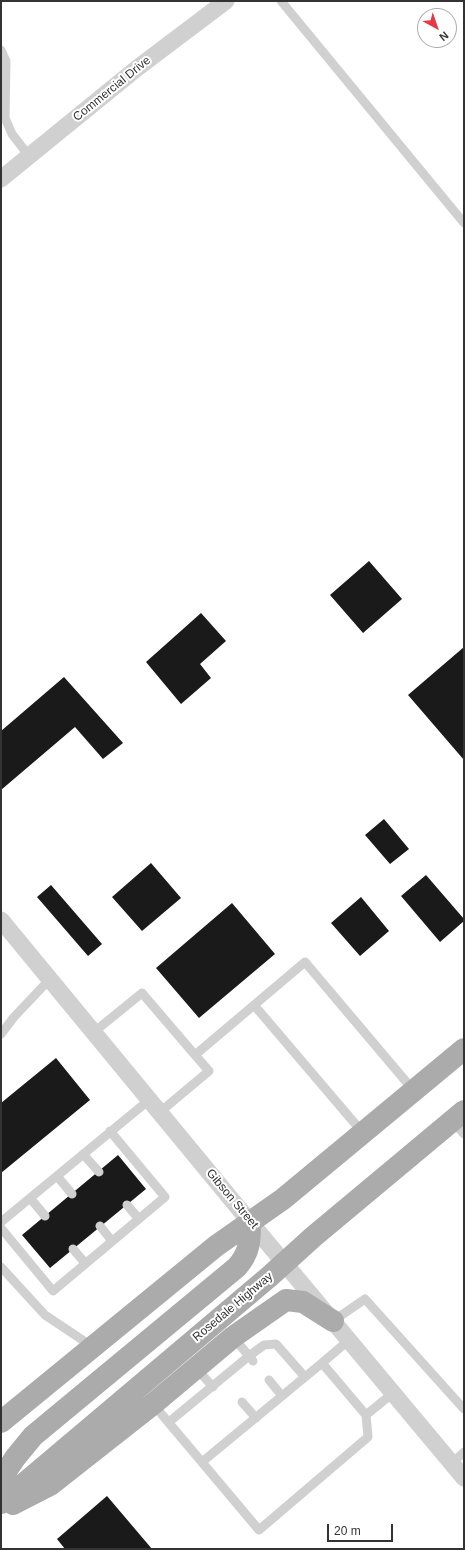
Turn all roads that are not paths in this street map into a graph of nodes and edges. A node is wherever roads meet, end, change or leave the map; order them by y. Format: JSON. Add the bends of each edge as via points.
{"nodes":[{"id":1,"x":226,"y":1,"type":"edge"},
{"id":2,"x":281,"y":1,"type":"edge"},
{"id":3,"x":1,"y":50,"type":"edge"},
{"id":4,"x":29,"y":156,"type":"junction"},
{"id":5,"x":1,"y":179,"type":"edge"},
{"id":6,"x":464,"y":224,"type":"edge"},
{"id":7,"x":1,"y":920,"type":"edge"},
{"id":8,"x":50,"y":979,"type":"junction"},
{"id":9,"x":254,"y":1005,"type":"junction"},
{"id":10,"x":94,"y":1032,"type":"junction"},
{"id":11,"x":1,"y":1034,"type":"edge"},
{"id":12,"x":464,"y":1049,"type":"edge"},
{"id":13,"x":195,"y":1055,"type":"junction"},
{"id":14,"x":414,"y":1091,"type":"junction"},
{"id":15,"x":154,"y":1106,"type":"junction"},
{"id":16,"x":460,"y":1122,"type":"edge"},
{"id":17,"x":110,"y":1132,"type":"junction"},
{"id":18,"x":363,"y":1133,"type":"junction"},
{"id":19,"x":83,"y":1154,"type":"junction"},
{"id":20,"x":99,"y":1172,"type":"dead end"},
{"id":21,"x":57,"y":1176,"type":"junction"},
{"id":22,"x":72,"y":1194,"type":"dead end"},
{"id":23,"x":30,"y":1198,"type":"junction"},
{"id":24,"x":127,"y":1205,"type":"dead end"},
{"id":25,"x":45,"y":1216,"type":"dead end"},
{"id":26,"x":138,"y":1219,"type":"junction"},
{"id":27,"x":1,"y":1222,"type":"edge"},
{"id":28,"x":250,"y":1222,"type":"junction"},
{"id":29,"x":100,"y":1226,"type":"dead end"},
{"id":30,"x":1,"y":1228,"type":"edge"},
{"id":31,"x":112,"y":1241,"type":"junction"},
{"id":32,"x":73,"y":1249,"type":"dead end"},
{"id":33,"x":85,"y":1263,"type":"junction"},
{"id":34,"x":284,"y":1263,"type":"junction"},
{"id":35,"x":1,"y":1267,"type":"edge"},
{"id":36,"x":333,"y":1321,"type":"junction"},
{"id":37,"x":233,"y":1337,"type":"junction"},
{"id":38,"x":349,"y":1340,"type":"junction"},
{"id":39,"x":93,"y":1347,"type":"junction"},
{"id":40,"x":251,"y":1358,"type":"junction"},
{"id":41,"x":322,"y":1363,"type":"junction"},
{"id":42,"x":196,"y":1368,"type":"junction"},
{"id":43,"x":305,"y":1377,"type":"junction"},
{"id":44,"x":269,"y":1380,"type":"dead end"},
{"id":45,"x":212,"y":1387,"type":"junction"},
{"id":46,"x":394,"y":1393,"type":"junction"},
{"id":47,"x":282,"y":1396,"type":"junction"},
{"id":48,"x":242,"y":1402,"type":"dead end"},
{"id":49,"x":153,"y":1404,"type":"junction"},
{"id":50,"x":464,"y":1408,"type":"edge"},
{"id":51,"x":366,"y":1415,"type":"junction"},
{"id":52,"x":256,"y":1418,"type":"junction"},
{"id":53,"x":1,"y":1422,"type":"edge"},
{"id":54,"x":169,"y":1422,"type":"junction"},
{"id":55,"x":458,"y":1457,"type":"edge"},
{"id":56,"x":202,"y":1462,"type":"junction"},
{"id":57,"x":464,"y":1478,"type":"edge"},
{"id":58,"x":1,"y":1479,"type":"edge"},
{"id":59,"x":1,"y":1503,"type":"edge"},
{"id":60,"x":1,"y":1509,"type":"edge"}],
"edges":[{"from":1,"to":4,"type":"street","name":"Commercial Drive","via":[[136,69]]},
{"from":2,"to":6,"type":"lane"},
{"from":3,"to":4,"type":"lane","via":[[6,61],[5,118],[12,134]]},
{"from":4,"to":5,"type":"street","name":"Commercial Drive"},
{"from":7,"to":8,"type":"street","name":"Gibson Street"},
{"from":8,"to":10,"type":"street","name":"Gibson Street"},
{"from":8,"to":11,"type":"lane"},
{"from":9,"to":13,"type":"lane"},
{"from":9,"to":14,"type":"lane","via":[[304,962]]},
{"from":9,"to":18,"type":"lane"},
{"from":10,"to":13,"type":"lane","via":[[142,993]]},
{"from":10,"to":15,"type":"street","name":"Gibson Street"},
{"from":12,"to":14,"type":"main road"},
{"from":13,"to":15,"type":"lane","via":[[208,1071]]},
{"from":14,"to":18,"type":"main road"},
{"from":15,"to":17,"type":"lane"},
{"from":15,"to":28,"type":"street","name":"Gibson Street"},
{"from":16,"to":34,"type":"main road","name":"Rosedale Highway"},
{"from":17,"to":19,"type":"lane"},
{"from":17,"to":26,"type":"lane","via":[[165,1197]]},
{"from":18,"to":28,"type":"main road","via":[[283,1199]]},
{"from":19,"to":20,"type":"lane"},
{"from":19,"to":21,"type":"lane"},
{"from":21,"to":22,"type":"lane"},
{"from":21,"to":23,"type":"lane"},
{"from":23,"to":25,"type":"lane"},
{"from":23,"to":27,"type":"lane"},
{"from":24,"to":26,"type":"lane"},
{"from":26,"to":31,"type":"lane"},
{"from":28,"to":34,"type":"street","name":"Gibson Street"},
{"from":28,"to":39,"type":"main road","via":[[216,1246]]},
{"from":28,"to":58,"type":"main road","via":[[250,1241],[244,1258],[237,1267],[33,1436]]},
{"from":29,"to":31,"type":"lane"},
{"from":30,"to":33,"type":"lane","via":[[53,1290]]},
{"from":31,"to":33,"type":"lane"},
{"from":32,"to":33,"type":"lane"},
{"from":34,"to":36,"type":"street","name":"Gibson Street"},
{"from":34,"to":59,"type":"main road","name":"Rosedale Highway"},
{"from":35,"to":39,"type":"lane","via":[[45,1316]]},
{"from":36,"to":37,"type":"main road","via":[[303,1302],[286,1300]]},
{"from":36,"to":38,"type":"street","name":"Gibson Street"},
{"from":36,"to":50,"type":"lane","via":[[365,1299]]},
{"from":37,"to":40,"type":"lane"},
{"from":37,"to":42,"type":"main road"},
{"from":38,"to":41,"type":"lane"},
{"from":38,"to":46,"type":"street","name":"Gibson Street"},
{"from":39,"to":53,"type":"main road"},
{"from":40,"to":43,"type":"lane","via":[[264,1345],[276,1344]]},
{"from":40,"to":45,"type":"lane","via":[[224,1381]]},
{"from":41,"to":43,"type":"lane"},
{"from":41,"to":51,"type":"lane"},
{"from":42,"to":45,"type":"lane"},
{"from":42,"to":49,"type":"main road"},
{"from":43,"to":47,"type":"lane"},
{"from":44,"to":47,"type":"lane"},
{"from":45,"to":54,"type":"lane"},
{"from":46,"to":51,"type":"lane"},
{"from":46,"to":55,"type":"street","name":"Gibson Street"},
{"from":47,"to":52,"type":"lane"},
{"from":48,"to":52,"type":"lane"},
{"from":49,"to":54,"type":"lane"},
{"from":49,"to":60,"type":"main road","via":[[50,1485]]},
{"from":51,"to":56,"type":"lane","via":[[368,1437],[259,1530]]},
{"from":52,"to":56,"type":"lane"},
{"from":54,"to":56,"type":"lane"},
{"from":55,"to":57,"type":"street","name":"Gibson Street"}]}
